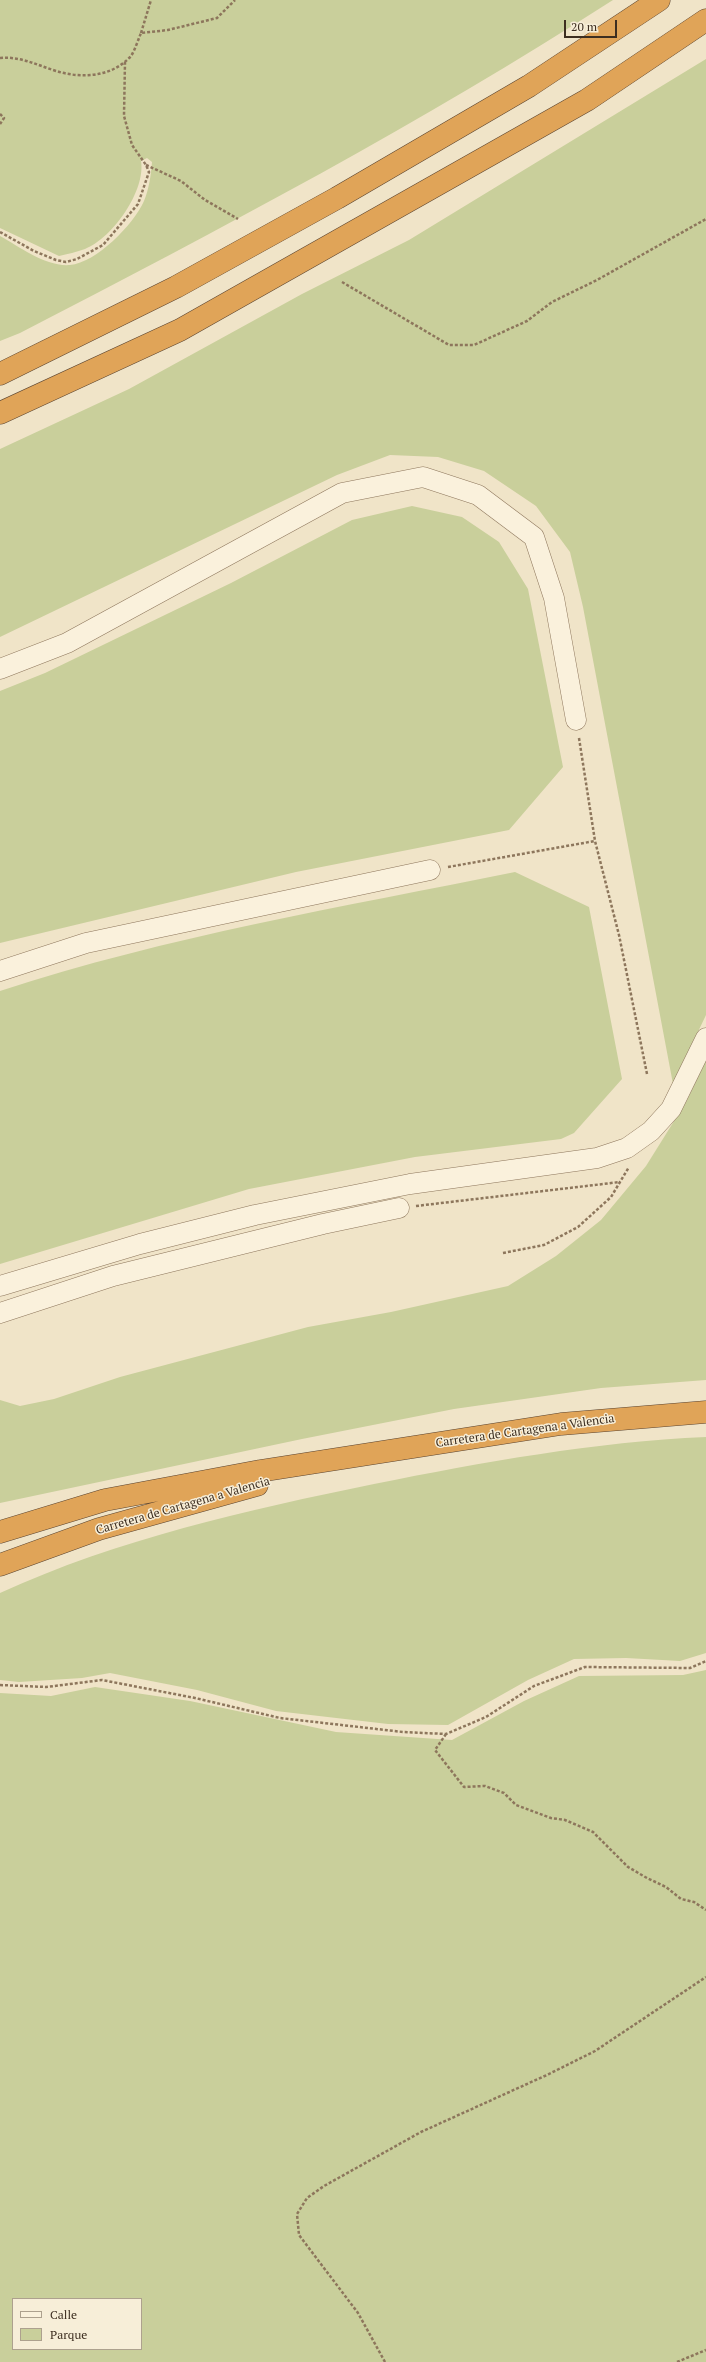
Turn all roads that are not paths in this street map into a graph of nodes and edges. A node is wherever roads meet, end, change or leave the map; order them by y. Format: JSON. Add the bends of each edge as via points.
{"nodes":[{"id":1,"x":659,"y":0,"type":"edge"},
{"id":2,"x":706,"y":20,"type":"edge"},
{"id":3,"x":0,"y":374,"type":"edge"},
{"id":4,"x":0,"y":413,"type":"edge"},
{"id":5,"x":0,"y":669,"type":"edge"},
{"id":6,"x":576,"y":720,"type":"road end"},
{"id":7,"x":430,"y":870,"type":"road end"},
{"id":8,"x":0,"y":971,"type":"edge"},
{"id":9,"x":706,"y":1038,"type":"edge"},
{"id":10,"x":399,"y":1208,"type":"road end"},
{"id":11,"x":0,"y":1286,"type":"edge"},
{"id":12,"x":0,"y":1313,"type":"edge"},
{"id":13,"x":706,"y":1412,"type":"edge"},
{"id":14,"x":368,"y":1454,"type":"junction"},
{"id":15,"x":0,"y":1532,"type":"edge"},
{"id":16,"x":0,"y":1565,"type":"edge"}],
"edges":[{"from":1,"to":3,"type":"highway","via":[[529,86],[337,198],[176,287]]},
{"from":2,"to":4,"type":"highway","via":[[587,100],[180,330]]},
{"from":5,"to":6,"type":"lane","via":[[66,643],[342,493],[423,477],[478,495],[534,537],[554,598]]},
{"from":7,"to":8,"type":"lane","via":[[86,943]]},
{"from":9,"to":11,"type":"lane","via":[[671,1109],[651,1131],[627,1148],[597,1158],[410,1184],[255,1215],[140,1244]]},
{"from":10,"to":12,"type":"lane","via":[[323,1224],[113,1276]]},
{"from":13,"to":14,"type":"highway","name":"Carretera de Cartagena a Valencia","via":[[562,1424]]},
{"from":14,"to":15,"type":"highway","name":"Carretera de Cartagena a Valencia","via":[[106,1500]]},
{"from":14,"to":16,"type":"highway","name":"Carretera de Cartagena a Valencia","via":[[99,1529]]}]}
